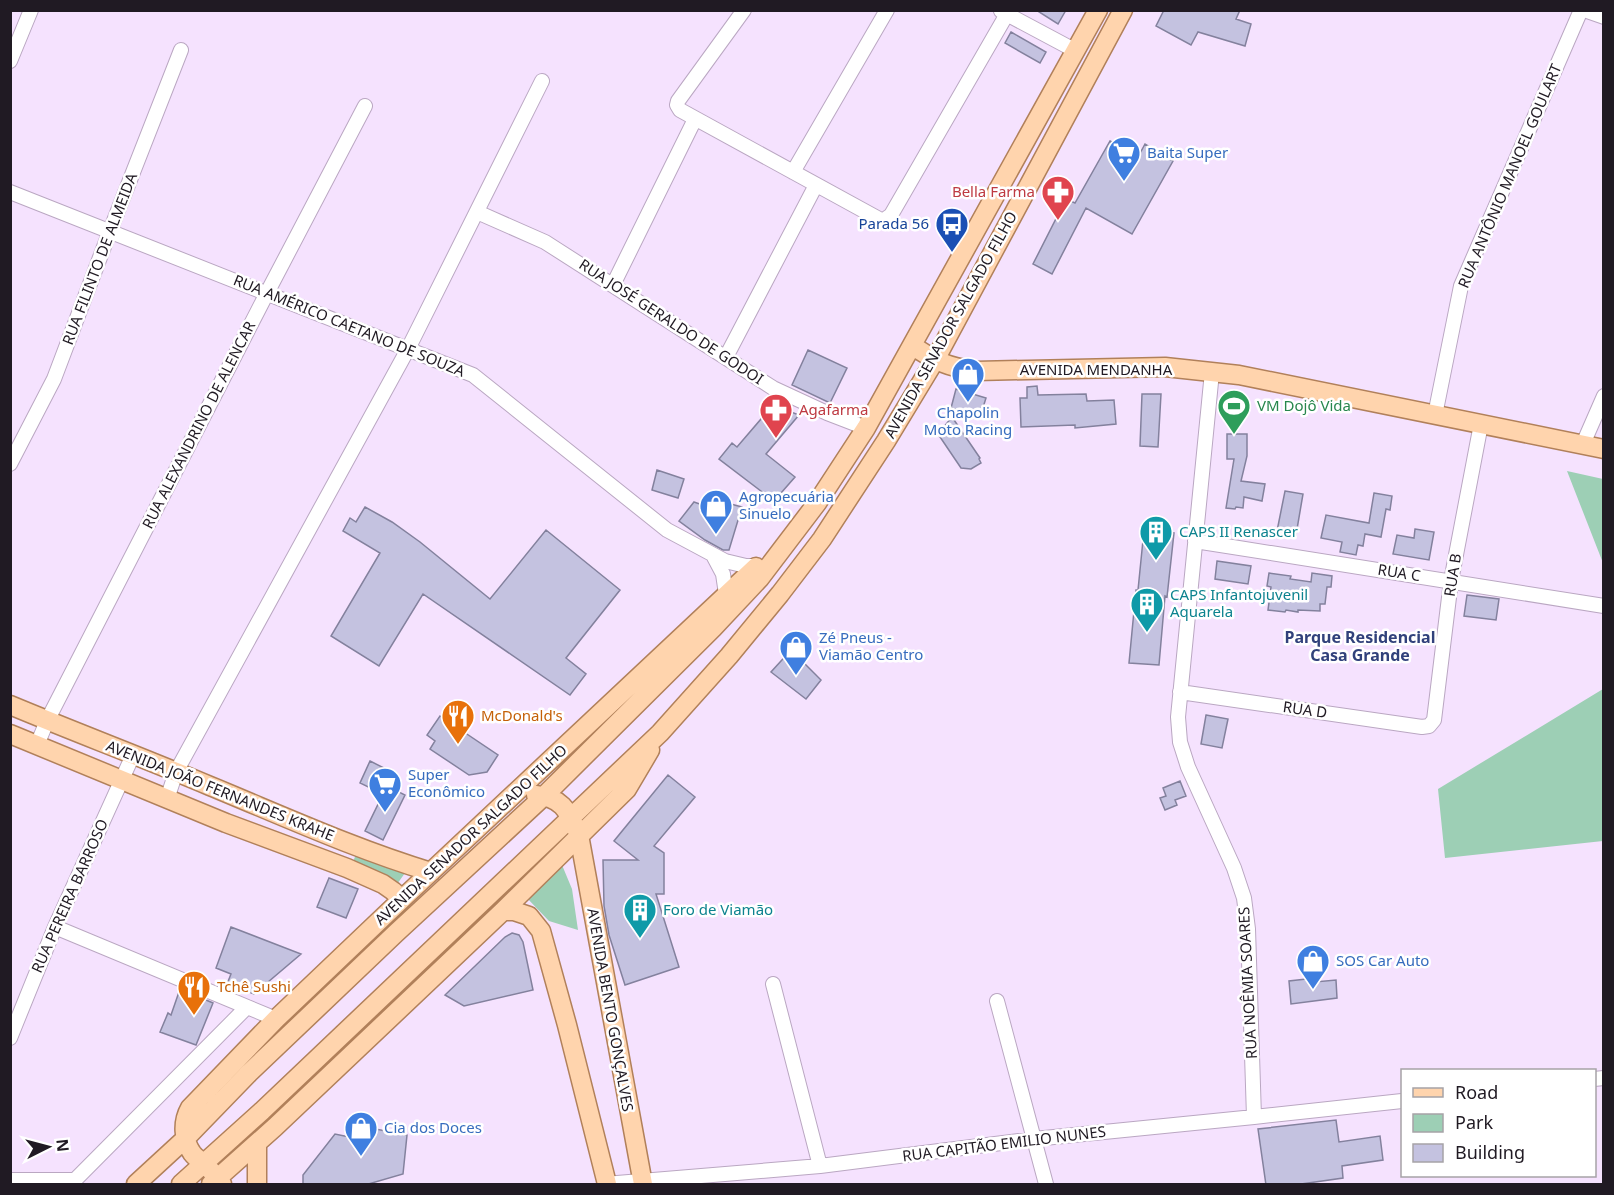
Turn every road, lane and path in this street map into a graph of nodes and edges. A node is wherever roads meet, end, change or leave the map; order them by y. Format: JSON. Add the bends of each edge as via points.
{"nodes":[{"id":1,"x":31,"y":10,"type":"edge"},
{"id":2,"x":744,"y":10,"type":"edge"},
{"id":3,"x":887,"y":10,"type":"edge"},
{"id":4,"x":1098,"y":10,"type":"edge"},
{"id":5,"x":1124,"y":10,"type":"edge"},
{"id":6,"x":1582,"y":10,"type":"edge"},
{"id":7,"x":1003,"y":12,"type":"edge"},
{"id":8,"x":1604,"y":17,"type":"edge"},
{"id":9,"x":181,"y":50,"type":"dead end"},
{"id":10,"x":1076,"y":51,"type":"junction"},
{"id":11,"x":10,"y":61,"type":"edge"},
{"id":12,"x":542,"y":81,"type":"dead end"},
{"id":13,"x":365,"y":106,"type":"dead end"},
{"id":14,"x":695,"y":119,"type":"junction"},
{"id":15,"x":793,"y":172,"type":"junction"},
{"id":16,"x":816,"y":185,"type":"junction"},
{"id":17,"x":10,"y":192,"type":"edge"},
{"id":18,"x":477,"y":212,"type":"junction"},
{"id":19,"x":110,"y":231,"type":"junction"},
{"id":20,"x":613,"y":285,"type":"junction"},
{"id":21,"x":267,"y":294,"type":"junction"},
{"id":22,"x":912,"y":345,"type":"junction"},
{"id":23,"x":408,"y":350,"type":"junction"},
{"id":24,"x":726,"y":357,"type":"junction"},
{"id":25,"x":935,"y":360,"type":"junction"},
{"id":26,"x":1212,"y":372,"type":"junction"},
{"id":27,"x":1604,"y":396,"type":"edge"},
{"id":28,"x":1435,"y":415,"type":"junction"},
{"id":29,"x":1481,"y":424,"type":"junction"},
{"id":30,"x":866,"y":428,"type":"junction"},
{"id":31,"x":1583,"y":444,"type":"junction"},
{"id":32,"x":1604,"y":449,"type":"edge"},
{"id":33,"x":10,"y":464,"type":"edge"},
{"id":34,"x":1195,"y":541,"type":"junction"},
{"id":35,"x":782,"y":548,"type":"junction"},
{"id":36,"x":714,"y":557,"type":"junction"},
{"id":37,"x":756,"y":566,"type":"junction"},
{"id":38,"x":1451,"y":581,"type":"junction"},
{"id":39,"x":726,"y":594,"type":"junction"},
{"id":40,"x":1604,"y":606,"type":"edge"},
{"id":41,"x":1180,"y":692,"type":"junction"},
{"id":42,"x":10,"y":705,"type":"edge"},
{"id":43,"x":47,"y":721,"type":"junction"},
{"id":44,"x":1429,"y":726,"type":"joint"},
{"id":45,"x":660,"y":733,"type":"junction"},
{"id":46,"x":10,"y":734,"type":"edge"},
{"id":47,"x":37,"y":745,"type":"junction"},
{"id":48,"x":133,"y":755,"type":"junction"},
{"id":49,"x":176,"y":772,"type":"junction"},
{"id":50,"x":122,"y":780,"type":"junction"},
{"id":51,"x":544,"y":796,"type":"junction"},
{"id":52,"x":510,"y":798,"type":"junction"},
{"id":53,"x":167,"y":799,"type":"junction"},
{"id":54,"x":571,"y":817,"type":"junction"},
{"id":55,"x":598,"y":817,"type":"junction"},
{"id":56,"x":579,"y":835,"type":"junction"},
{"id":57,"x":356,"y":847,"type":"junction"},
{"id":58,"x":583,"y":863,"type":"junction"},
{"id":59,"x":347,"y":868,"type":"junction"},
{"id":60,"x":431,"y":872,"type":"junction"},
{"id":61,"x":402,"y":899,"type":"junction"},
{"id":62,"x":503,"y":911,"type":"junction"},
{"id":63,"x":55,"y":927,"type":"junction"},
{"id":64,"x":773,"y":984,"type":"dead end"},
{"id":65,"x":997,"y":1001,"type":"dead end"},
{"id":66,"x":247,"y":1007,"type":"junction"},
{"id":67,"x":276,"y":1019,"type":"junction"},
{"id":68,"x":10,"y":1038,"type":"edge"},
{"id":69,"x":1401,"y":1101,"type":"edge"},
{"id":70,"x":1254,"y":1117,"type":"junction"},
{"id":71,"x":186,"y":1138,"type":"junction"},
{"id":72,"x":1034,"y":1138,"type":"junction"},
{"id":73,"x":257,"y":1144,"type":"junction"},
{"id":74,"x":204,"y":1164,"type":"junction"},
{"id":75,"x":820,"y":1166,"type":"junction"},
{"id":76,"x":10,"y":1180,"type":"edge"},
{"id":77,"x":73,"y":1182,"type":"edge"},
{"id":78,"x":217,"y":1183,"type":"edge"},
{"id":79,"x":642,"y":1183,"type":"edge"},
{"id":80,"x":606,"y":1184,"type":"edge"},
{"id":81,"x":136,"y":1185,"type":"edge"},
{"id":82,"x":181,"y":1185,"type":"edge"},
{"id":83,"x":257,"y":1185,"type":"edge"},
{"id":84,"x":1046,"y":1185,"type":"edge"}],
"edges":[{"from":1,"to":11,"type":"street"},
{"from":2,"to":14,"type":"street","via":[[678,101],[680,111]]},
{"from":3,"to":15,"type":"street"},
{"from":4,"to":10,"type":"main road","name":"AVENIDA SENADOR SALGADO FILHO"},
{"from":5,"to":25,"type":"main road","name":"AVENIDA SENADOR SALGADO FILHO"},
{"from":6,"to":8,"type":"street"},
{"from":6,"to":28,"type":"street","name":"RUA ANTÔNIO MANOEL GOULART","via":[[1461,286]]},
{"from":7,"to":10,"type":"street"},
{"from":7,"to":16,"type":"street","via":[[891,215],[879,219]]},
{"from":9,"to":19,"type":"street","name":"RUA FILINTO DE ALMEIDA"},
{"from":10,"to":22,"type":"main road","name":"AVENIDA SENADOR SALGADO FILHO"},
{"from":12,"to":18,"type":"street"},
{"from":13,"to":21,"type":"street","name":"RUA ALEXANDRINO DE ALENCAR"},
{"from":14,"to":15,"type":"street"},
{"from":14,"to":20,"type":"street"},
{"from":15,"to":16,"type":"street"},
{"from":16,"to":24,"type":"street"},
{"from":17,"to":19,"type":"street","name":"RUA AMÉRICO CAETANO DE SOUZA"},
{"from":18,"to":20,"type":"street","name":"RUA JOSÉ GERALDO DE GODOI","via":[[545,242]]},
{"from":18,"to":23,"type":"street"},
{"from":19,"to":21,"type":"street","name":"RUA AMÉRICO CAETANO DE SOUZA"},
{"from":19,"to":33,"type":"street","name":"RUA FILINTO DE ALMEIDA","via":[[54,379]]},
{"from":20,"to":24,"type":"street","name":"RUA JOSÉ GERALDO DE GODOI"},
{"from":21,"to":23,"type":"street","name":"RUA AMÉRICO CAETANO DE SOUZA"},
{"from":21,"to":43,"type":"street","name":"RUA ALEXANDRINO DE ALENCAR"},
{"from":22,"to":25,"type":"main road","name":"AVENIDA MENDANHA"},
{"from":22,"to":30,"type":"main road","name":"AVENIDA SENADOR SALGADO FILHO"},
{"from":23,"to":36,"type":"street","name":"RUA AMÉRICO CAETANO DE SOUZA","via":[[473,375],[667,531]]},
{"from":23,"to":49,"type":"street"},
{"from":24,"to":30,"type":"street","name":"RUA JOSÉ GERALDO DE GODOI","via":[[773,388]]},
{"from":25,"to":26,"type":"main road","name":"AVENIDA MENDANHA","via":[[976,371],[1165,368]]},
{"from":25,"to":45,"type":"main road","name":"AVENIDA SENADOR SALGADO FILHO","via":[[822,539],[729,656]]},
{"from":26,"to":28,"type":"main road","name":"AVENIDA MENDANHA"},
{"from":26,"to":34,"type":"street","name":"RUA NOÊMIA SOARES"},
{"from":27,"to":31,"type":"street"},
{"from":28,"to":29,"type":"main road","name":"AVENIDA MENDANHA"},
{"from":29,"to":31,"type":"main road","name":"AVENIDA MENDANHA"},
{"from":29,"to":38,"type":"street","name":"RUA B"},
{"from":30,"to":35,"type":"main road","name":"AVENIDA SENADOR SALGADO FILHO"},
{"from":31,"to":32,"type":"main road","name":"AVENIDA MENDANHA"},
{"from":34,"to":38,"type":"street","name":"RUA C"},
{"from":34,"to":41,"type":"street","name":"RUA NOÊMIA SOARES"},
{"from":35,"to":37,"type":"main road","name":"AVENIDA SENADOR SALGADO FILHO"},
{"from":35,"to":51,"type":"main road","name":"AVENIDA SENADOR SALGADO FILHO","via":[[713,628]]},
{"from":36,"to":37,"type":"street","name":"RUA AMÉRICO CAETANO DE SOUZA"},
{"from":36,"to":39,"type":"street","via":[[723,574]]},
{"from":37,"to":39,"type":"main road","name":"AVENIDA SENADOR SALGADO FILHO"},
{"from":38,"to":40,"type":"street","name":"RUA C"},
{"from":38,"to":44,"type":"street","name":"RUA B","via":[[1434,720]]},
{"from":39,"to":52,"type":"main road","name":"AVENIDA SENADOR SALGADO FILHO"},
{"from":41,"to":44,"type":"street","name":"RUA D"},
{"from":41,"to":70,"type":"street","name":"RUA NOÊMIA SOARES","via":[[1180,742],[1244,898]]},
{"from":42,"to":43,"type":"main road","name":"AVENIDA JOÃO FERNANDES KRAHE"},
{"from":43,"to":47,"type":"street","name":"RUA ALEXANDRINO DE ALENCAR"},
{"from":43,"to":48,"type":"main road","name":"AVENIDA JOÃO FERNANDES KRAHE"},
{"from":45,"to":54,"type":"main road","name":"AVENIDA SENADOR SALGADO FILHO"},
{"from":45,"to":55,"type":"main road","name":"AVENIDA SENADOR SALGADO FILHO","via":[[627,789]]},
{"from":46,"to":47,"type":"main road","name":"AVENIDA JOÃO FERNANDES KRAHE"},
{"from":47,"to":50,"type":"main road","name":"AVENIDA JOÃO FERNANDES KRAHE"},
{"from":48,"to":49,"type":"main road","name":"AVENIDA JOÃO FERNANDES KRAHE"},
{"from":48,"to":50,"type":"street","name":"RUA PEREIRA BARROSO"},
{"from":49,"to":53,"type":"street"},
{"from":49,"to":57,"type":"main road","name":"AVENIDA JOÃO FERNANDES KRAHE"},
{"from":50,"to":53,"type":"main road","name":"AVENIDA JOÃO FERNANDES KRAHE"},
{"from":50,"to":63,"type":"street","name":"RUA PEREIRA BARROSO"},
{"from":51,"to":52,"type":"main road"},
{"from":51,"to":54,"type":"main road","via":[[560,803]]},
{"from":51,"to":71,"type":"main road","name":"AVENIDA SENADOR SALGADO FILHO","via":[[275,1048]]},
{"from":52,"to":60,"type":"main road","name":"AVENIDA SENADOR SALGADO FILHO"},
{"from":53,"to":59,"type":"main road","name":"AVENIDA JOÃO FERNANDES KRAHE"},
{"from":54,"to":56,"type":"main road","name":"AVENIDA BENTO GONÇALVES"},
{"from":54,"to":74,"type":"main road","name":"AVENIDA SENADOR SALGADO FILHO"},
{"from":55,"to":56,"type":"main road","name":"AVENIDA SENADOR SALGADO FILHO"},
{"from":55,"to":58,"type":"main road"},
{"from":56,"to":58,"type":"main road","name":"AVENIDA BENTO GONÇALVES"},
{"from":56,"to":62,"type":"main road","name":"AVENIDA SENADOR SALGADO FILHO"},
{"from":57,"to":59,"type":"main road"},
{"from":57,"to":60,"type":"main road","name":"AVENIDA JOÃO FERNANDES KRAHE"},
{"from":58,"to":79,"type":"main road","name":"AVENIDA BENTO GONÇALVES"},
{"from":59,"to":61,"type":"main road","name":"AVENIDA JOÃO FERNANDES KRAHE","via":[[383,884]]},
{"from":60,"to":61,"type":"main road","name":"AVENIDA SENADOR SALGADO FILHO"},
{"from":61,"to":67,"type":"main road","name":"AVENIDA SENADOR SALGADO FILHO"},
{"from":62,"to":73,"type":"main road","name":"AVENIDA SENADOR SALGADO FILHO"},
{"from":62,"to":80,"type":"main road","via":[[529,916],[541,931]]},
{"from":63,"to":66,"type":"street"},
{"from":63,"to":68,"type":"street","name":"RUA PEREIRA BARROSO"},
{"from":64,"to":75,"type":"street"},
{"from":65,"to":72,"type":"street"},
{"from":66,"to":67,"type":"street"},
{"from":66,"to":77,"type":"street"},
{"from":67,"to":71,"type":"main road","name":"AVENIDA SENADOR SALGADO FILHO","via":[[190,1108],[184,1123]]},
{"from":69,"to":70,"type":"street","name":"RUA CAPITÃO EMILIO NUNES"},
{"from":70,"to":72,"type":"street","name":"RUA CAPITÃO EMILIO NUNES"},
{"from":71,"to":74,"type":"main road","via":[[192,1154]]},
{"from":71,"to":81,"type":"main road","name":"AVENIDA SENADOR SALGADO FILHO"},
{"from":72,"to":75,"type":"street","name":"RUA CAPITÃO EMILIO NUNES"},
{"from":72,"to":84,"type":"street"},
{"from":73,"to":78,"type":"main road","name":"AVENIDA SENADOR SALGADO FILHO"},
{"from":73,"to":83,"type":"main road"},
{"from":74,"to":78,"type":"main road"},
{"from":74,"to":82,"type":"main road","name":"AVENIDA SENADOR SALGADO FILHO"},
{"from":75,"to":79,"type":"street","name":"RUA CAPITÃO EMILIO NUNES"},
{"from":76,"to":77,"type":"street"},
{"from":79,"to":80,"type":"street","name":"RUA CAPITÃO EMILIO NUNES"}]}
